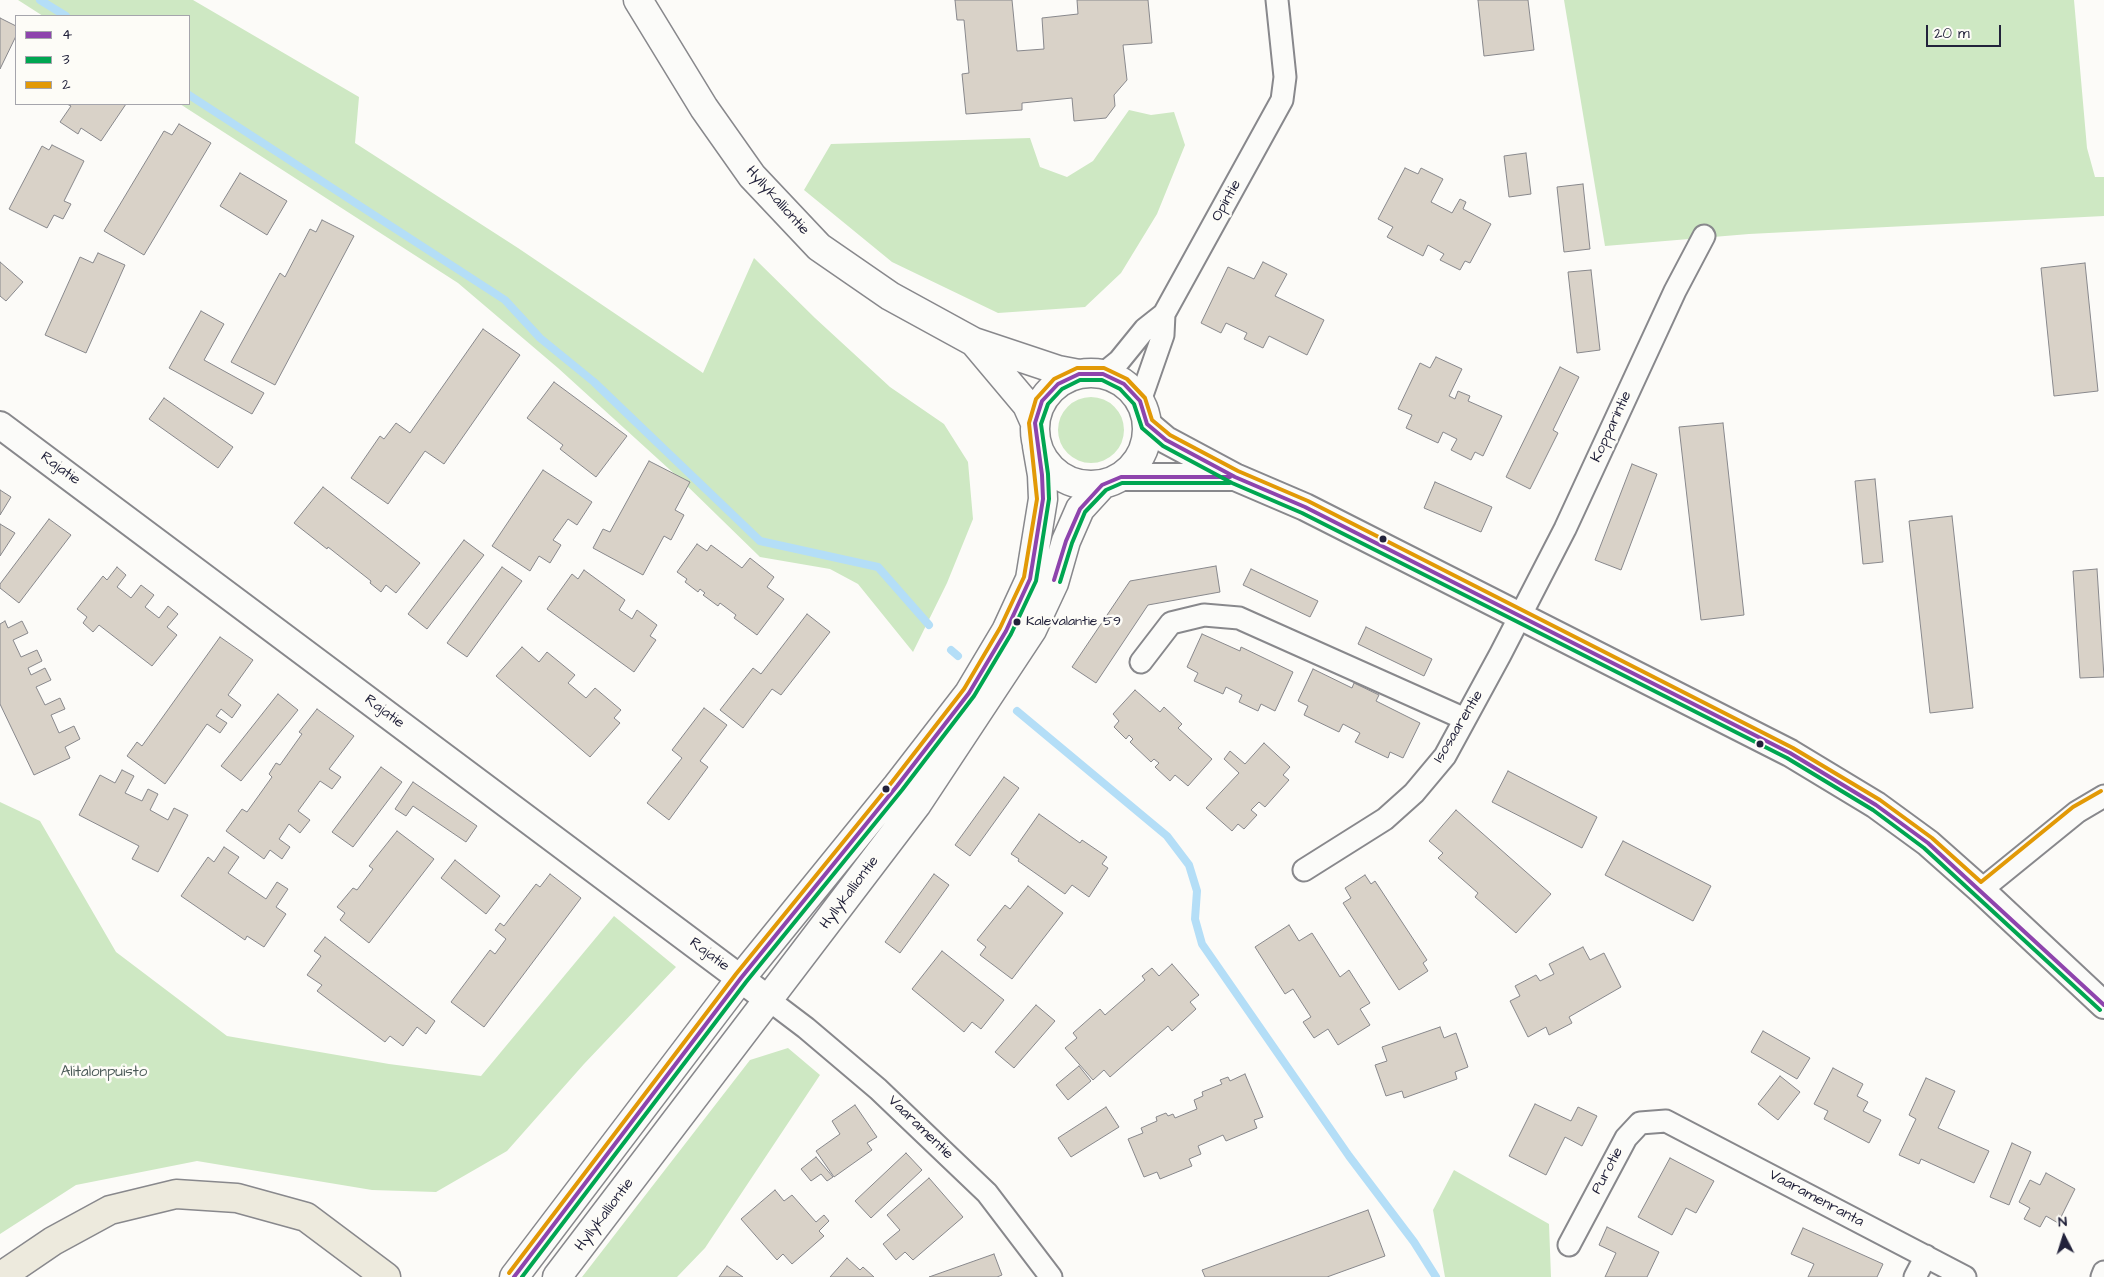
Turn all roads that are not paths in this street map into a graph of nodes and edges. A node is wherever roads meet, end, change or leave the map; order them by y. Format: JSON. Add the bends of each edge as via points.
{"nodes":[{"id":1,"x":638,"y":0,"type":"edge"},
{"id":2,"x":1278,"y":0,"type":"edge"},
{"id":3,"x":1704,"y":236,"type":"dead end"},
{"id":4,"x":1164,"y":314,"type":"junction"},
{"id":5,"x":974,"y":342,"type":"junction"},
{"id":6,"x":1091,"y":374,"type":"junction"},
{"id":7,"x":1144,"y":412,"type":"junction"},
{"id":8,"x":0,"y":425,"type":"edge"},
{"id":9,"x":1036,"y":435,"type":"junction"},
{"id":10,"x":1234,"y":477,"type":"junction"},
{"id":11,"x":1112,"y":481,"type":"junction"},
{"id":12,"x":1519,"y":617,"type":"junction"},
{"id":13,"x":1141,"y":662,"type":"dead end"},
{"id":14,"x":1465,"y":719,"type":"junction"},
{"id":15,"x":2104,"y":796,"type":"edge"},
{"id":16,"x":1304,"y":870,"type":"dead end"},
{"id":17,"x":1982,"y":890,"type":"junction"},
{"id":18,"x":741,"y":978,"type":"junction"},
{"id":19,"x":769,"y":1000,"type":"junction"},
{"id":20,"x":2104,"y":1005,"type":"edge"},
{"id":21,"x":1666,"y":1121,"type":"joint"},
{"id":22,"x":1570,"y":1245,"type":"dead end"},
{"id":23,"x":1926,"y":1256,"type":"junction"},
{"id":24,"x":2104,"y":1272,"type":"edge"},
{"id":25,"x":0,"y":1277,"type":"edge"},
{"id":26,"x":386,"y":1277,"type":"edge"},
{"id":27,"x":514,"y":1277,"type":"edge"},
{"id":28,"x":557,"y":1277,"type":"edge"},
{"id":29,"x":1051,"y":1277,"type":"edge"},
{"id":30,"x":1915,"y":1277,"type":"edge"},
{"id":31,"x":1965,"y":1277,"type":"edge"},
{"id":32,"x":2102,"y":1277,"type":"edge"}],
"edges":[{"from":1,"to":5,"type":"main road","name":"Hyllykalliontie","via":[[704,108],[752,176],[818,247],[890,296]]},
{"from":2,"to":4,"type":"street","name":"Opintie","via":[[1285,77],[1282,100]]},
{"from":3,"to":12,"type":"street","name":"Kopparintie","via":[[1675,291],[1565,528]]},
{"from":4,"to":6,"type":"street","name":"Opintie","via":[[1145,329],[1119,361]]},
{"from":4,"to":7,"type":"street","via":[[1163,335]]},
{"from":5,"to":6,"type":"main road","name":"Hyllykalliontie","via":[[1058,370]]},
{"from":5,"to":9,"type":"main road","name":"Hyllykalliontie","via":[[1027,405]]},
{"from":6,"to":7,"type":"main road","via":[[1124,384]]},
{"from":6,"to":9,"type":"main road","via":[[1058,384],[1042,401]]},
{"from":7,"to":10,"type":"street","via":[[1166,440]]},
{"from":7,"to":11,"type":"main road","via":[[1145,444],[1136,463]]},
{"from":8,"to":18,"type":"street","name":"Rajatie"},
{"from":9,"to":11,"type":"main road","via":[[1047,465],[1062,478],[1082,485]]},
{"from":9,"to":18,"type":"main road","name":"Hyllykalliontie","via":[[1042,475],[1041,519],[1030,579],[1006,630],[969,693]]},
{"from":10,"to":11,"type":"street"},
{"from":10,"to":12,"type":"street","via":[[1305,507]]},
{"from":11,"to":19,"type":"main road","name":"Hyllykalliontie","via":[[1080,508],[1054,582],[1032,630],[917,804]]},
{"from":12,"to":14,"type":"street","name":"Isosaarentie"},
{"from":12,"to":17,"type":"street","via":[[1790,753],[1876,805],[1928,843]]},
{"from":13,"to":14,"type":"street","via":[[1171,623],[1204,614],[1239,618]]},
{"from":14,"to":16,"type":"street","name":"Isosaarentie","via":[[1445,756],[1414,793],[1385,819]]},
{"from":15,"to":17,"type":"street","via":[[2077,812]]},
{"from":17,"to":20,"type":"street"},
{"from":18,"to":19,"type":"street","name":"Rajatie"},
{"from":18,"to":27,"type":"main road","name":"Hyllykalliontie"},
{"from":19,"to":28,"type":"main road","name":"Hyllykalliontie"},
{"from":19,"to":29,"type":"street","name":"Vaaramentie","via":[[878,1089],[987,1193]]},
{"from":21,"to":22,"type":"street","name":"Purotie","via":[[1640,1123],[1626,1138]]},
{"from":21,"to":23,"type":"street","name":"Vaaramenranta"},
{"from":23,"to":30,"type":"street"},
{"from":23,"to":31,"type":"street","name":"Vaaramenranta"},
{"from":24,"to":32,"type":"street"},
{"from":25,"to":26,"type":"highway","via":[[53,1241],[110,1210],[176,1194],[237,1198],[306,1217]]}]}
